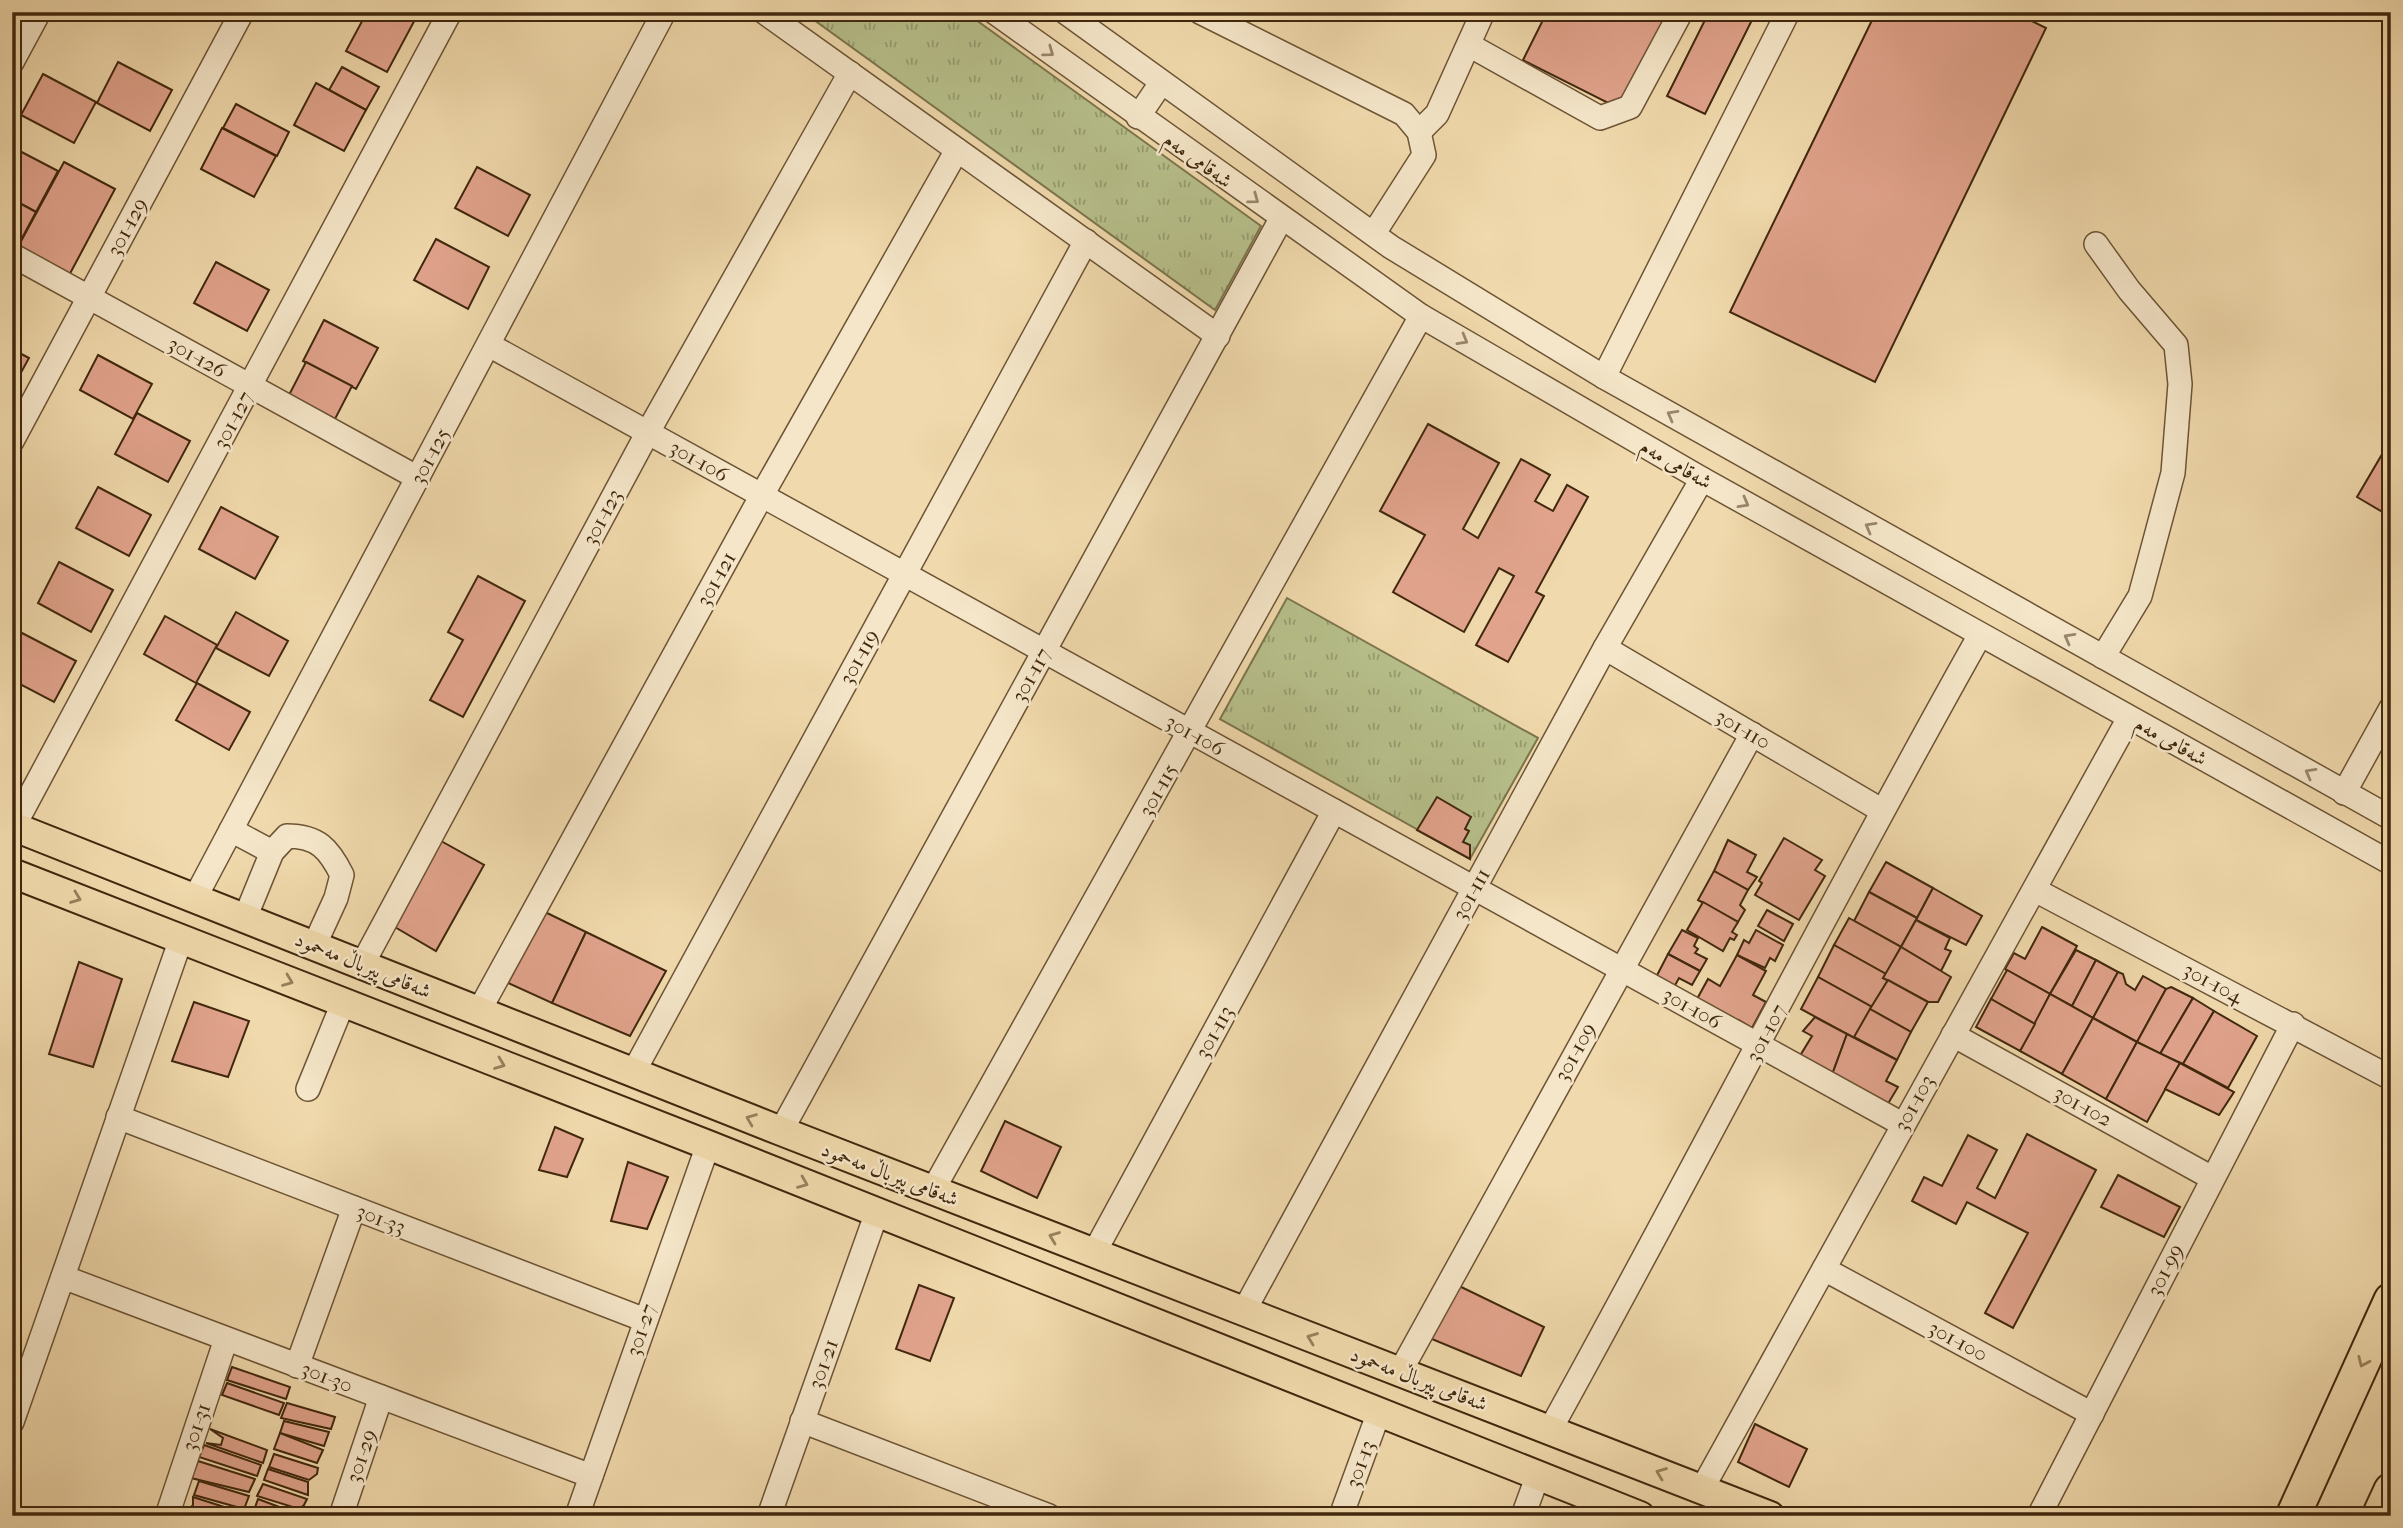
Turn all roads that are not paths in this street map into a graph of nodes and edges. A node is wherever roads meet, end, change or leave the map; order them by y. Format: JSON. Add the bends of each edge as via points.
{"nodes":[{"id":1,"x":39,"y":12,"type":"edge"},
{"id":2,"x":242,"y":12,"type":"edge"},
{"id":3,"x":450,"y":12,"type":"edge"},
{"id":4,"x":664,"y":12,"type":"edge"},
{"id":5,"x":764,"y":12,"type":"edge"},
{"id":6,"x":994,"y":12,"type":"edge"},
{"id":7,"x":1200,"y":12,"type":"edge"},
{"id":8,"x":1483,"y":12,"type":"edge"},
{"id":9,"x":1681,"y":12,"type":"edge"},
{"id":10,"x":1788,"y":12,"type":"edge"},
{"id":11,"x":1072,"y":14,"type":"edge"},
{"id":12,"x":1469,"y":45,"type":"junction"},
{"id":13,"x":15,"y":52,"type":"edge"},
{"id":14,"x":850,"y":73,"type":"junction"},
{"id":15,"x":1161,"y":83,"type":"junction"},
{"id":16,"x":1138,"y":117,"type":"junction"},
{"id":17,"x":1419,"y":132,"type":"junction"},
{"id":18,"x":957,"y":150,"type":"junction"},
{"id":19,"x":1281,"y":219,"type":"junction"},
{"id":20,"x":1374,"y":233,"type":"junction"},
{"id":21,"x":1086,"y":241,"type":"junction"},
{"id":22,"x":2096,"y":244,"type":"dead end"},
{"id":23,"x":12,"y":255,"type":"edge"},
{"id":24,"x":89,"y":297,"type":"junction"},
{"id":25,"x":1421,"y":316,"type":"junction"},
{"id":26,"x":1218,"y":336,"type":"junction"},
{"id":27,"x":489,"y":345,"type":"junction"},
{"id":28,"x":1604,"y":377,"type":"junction"},
{"id":29,"x":251,"y":387,"type":"junction"},
{"id":30,"x":648,"y":432,"type":"junction"},
{"id":31,"x":12,"y":441,"type":"edge"},
{"id":32,"x":418,"y":478,"type":"junction"},
{"id":33,"x":1702,"y":479,"type":"junction"},
{"id":34,"x":762,"y":495,"type":"junction"},
{"id":35,"x":904,"y":574,"type":"junction"},
{"id":36,"x":1980,"y":635,"type":"junction"},
{"id":37,"x":1605,"y":648,"type":"junction"},
{"id":38,"x":1044,"y":651,"type":"junction"},
{"id":39,"x":2103,"y":657,"type":"junction"},
{"id":40,"x":2391,"y":708,"type":"edge"},
{"id":41,"x":2129,"y":718,"type":"junction"},
{"id":42,"x":1190,"y":732,"type":"junction"},
{"id":43,"x":1752,"y":734,"type":"junction"},
{"id":44,"x":2344,"y":793,"type":"junction"},
{"id":45,"x":1881,"y":810,"type":"junction"},
{"id":46,"x":1334,"y":811,"type":"junction"},
{"id":47,"x":2391,"y":818,"type":"edge"},
{"id":48,"x":13,"y":826,"type":"edge"},
{"id":49,"x":231,"y":830,"type":"junction"},
{"id":50,"x":272,"y":852,"type":"junction"},
{"id":51,"x":2391,"y":863,"type":"edge"},
{"id":52,"x":12,"y":873,"type":"edge"},
{"id":53,"x":1474,"y":888,"type":"junction"},
{"id":54,"x":2035,"y":890,"type":"junction"},
{"id":55,"x":195,"y":898,"type":"junction"},
{"id":56,"x":245,"y":918,"type":"junction"},
{"id":57,"x":181,"y":939,"type":"junction"},
{"id":58,"x":314,"y":946,"type":"junction"},
{"id":59,"x":362,"y":965,"type":"junction"},
{"id":60,"x":1620,"y":969,"type":"junction"},
{"id":61,"x":422,"y":989,"type":"junction"},
{"id":62,"x":343,"y":1003,"type":"junction"},
{"id":63,"x":479,"y":1011,"type":"junction"},
{"id":64,"x":2293,"y":1024,"type":"junction"},
{"id":65,"x":407,"y":1028,"type":"junction"},
{"id":66,"x":1953,"y":1035,"type":"junction"},
{"id":67,"x":1759,"y":1045,"type":"junction"},
{"id":68,"x":633,"y":1073,"type":"junction"},
{"id":69,"x":2391,"y":1078,"type":"edge"},
{"id":70,"x":308,"y":1089,"type":"dead end"},
{"id":71,"x":118,"y":1117,"type":"junction"},
{"id":72,"x":1902,"y":1124,"type":"junction"},
{"id":73,"x":781,"y":1131,"type":"junction"},
{"id":74,"x":708,"y":1145,"type":"junction"},
{"id":75,"x":2213,"y":1178,"type":"junction"},
{"id":76,"x":933,"y":1190,"type":"junction"},
{"id":77,"x":354,"y":1208,"type":"junction"},
{"id":78,"x":877,"y":1212,"type":"junction"},
{"id":79,"x":1094,"y":1253,"type":"junction"},
{"id":80,"x":1824,"y":1269,"type":"junction"},
{"id":81,"x":62,"y":1277,"type":"junction"},
{"id":82,"x":2391,"y":1300,"type":"edge"},
{"id":83,"x":1244,"y":1311,"type":"junction"},
{"id":84,"x":645,"y":1320,"type":"junction"},
{"id":85,"x":226,"y":1339,"type":"junction"},
{"id":86,"x":297,"y":1366,"type":"junction"},
{"id":87,"x":1400,"y":1372,"type":"junction"},
{"id":88,"x":382,"y":1397,"type":"junction"},
{"id":89,"x":1379,"y":1412,"type":"junction"},
{"id":90,"x":2092,"y":1414,"type":"junction"},
{"id":91,"x":802,"y":1421,"type":"junction"},
{"id":92,"x":12,"y":1422,"type":"edge"},
{"id":93,"x":1550,"y":1430,"type":"junction"},
{"id":94,"x":1538,"y":1475,"type":"junction"},
{"id":95,"x":591,"y":1476,"type":"junction"},
{"id":96,"x":1702,"y":1489,"type":"junction"},
{"id":97,"x":2391,"y":1490,"type":"edge"},
{"id":98,"x":167,"y":1516,"type":"edge"},
{"id":99,"x":341,"y":1516,"type":"edge"},
{"id":100,"x":577,"y":1516,"type":"edge"},
{"id":101,"x":769,"y":1516,"type":"edge"},
{"id":102,"x":1049,"y":1516,"type":"edge"},
{"id":103,"x":1341,"y":1516,"type":"edge"},
{"id":104,"x":1523,"y":1516,"type":"edge"},
{"id":105,"x":1640,"y":1516,"type":"edge"},
{"id":106,"x":1770,"y":1516,"type":"edge"},
{"id":107,"x":2039,"y":1516,"type":"edge"},
{"id":108,"x":2294,"y":1516,"type":"edge"},
{"id":109,"x":2379,"y":1516,"type":"edge"}],
"edges":[{"from":1,"to":13,"type":"street"},
{"from":2,"to":24,"type":"street","name":"301-129"},
{"from":3,"to":29,"type":"street","name":"301-127"},
{"from":4,"to":27,"type":"street","name":"301-125"},
{"from":5,"to":14,"type":"street"},
{"from":6,"to":16,"type":"street","name":"شەقامی مەم","one_way":true},
{"from":7,"to":17,"type":"street","via":[[1404,114]]},
{"from":8,"to":12,"type":"street"},
{"from":9,"to":12,"type":"street","via":[[1630,107],[1600,118]]},
{"from":10,"to":28,"type":"street"},
{"from":11,"to":15,"type":"street","name":"شەقامی مەم"},
{"from":12,"to":17,"type":"street","via":[[1437,114]]},
{"from":14,"to":18,"type":"street"},
{"from":14,"to":30,"type":"street","name":"301-123"},
{"from":15,"to":16,"type":"street"},
{"from":15,"to":20,"type":"street","name":"شەقامی مەم"},
{"from":16,"to":19,"type":"street","name":"شەقامی مەم","one_way":true},
{"from":17,"to":20,"type":"street","via":[[1424,155]]},
{"from":18,"to":21,"type":"street"},
{"from":18,"to":34,"type":"street","name":"301-121"},
{"from":19,"to":25,"type":"street","name":"شەقامی مەم"},
{"from":19,"to":26,"type":"street","name":"301-117"},
{"from":20,"to":28,"type":"street","name":"شەقامی مەم"},
{"from":21,"to":26,"type":"street"},
{"from":21,"to":35,"type":"street","name":"301-119"},
{"from":22,"to":39,"type":"street","via":[[2176,345],[2180,384],[2173,473],[2140,596]]},
{"from":23,"to":24,"type":"street","name":"301-126"},
{"from":24,"to":29,"type":"street","name":"301-126"},
{"from":24,"to":31,"type":"street","name":"301-129"},
{"from":25,"to":33,"type":"street","name":"شەقامی مەم","one_way":true},
{"from":25,"to":42,"type":"street","name":"301-115"},
{"from":26,"to":38,"type":"street","name":"301-117"},
{"from":27,"to":30,"type":"street","name":"301-106"},
{"from":27,"to":32,"type":"street","name":"301-125"},
{"from":39,"to":28,"type":"street","name":"شەقامی مەم","one_way":true},
{"from":29,"to":32,"type":"street","name":"301-126"},
{"from":29,"to":48,"type":"street","name":"301-127"},
{"from":30,"to":34,"type":"street","name":"301-106"},
{"from":30,"to":59,"type":"street","name":"301-123"},
{"from":32,"to":49,"type":"street","name":"301-125"},
{"from":33,"to":36,"type":"street","name":"شەقامی مەم","one_way":true},
{"from":33,"to":37,"type":"street","name":"301-111"},
{"from":34,"to":35,"type":"street","name":"301-106"},
{"from":34,"to":63,"type":"street","name":"301-121"},
{"from":35,"to":38,"type":"street","name":"301-106"},
{"from":35,"to":68,"type":"street","name":"301-119"},
{"from":36,"to":41,"type":"street","name":"شەقامی مەم"},
{"from":36,"to":45,"type":"street","name":"301-107"},
{"from":37,"to":43,"type":"street","name":"301-110"},
{"from":37,"to":53,"type":"street","name":"301-111"},
{"from":38,"to":42,"type":"street","name":"301-106"},
{"from":38,"to":73,"type":"street","name":"301-117"},
{"from":44,"to":39,"type":"street","name":"شەقامی مەم","one_way":true},
{"from":40,"to":44,"type":"street"},
{"from":41,"to":51,"type":"street","name":"شەقامی مەم"},
{"from":41,"to":54,"type":"street","name":"301-103"},
{"from":42,"to":46,"type":"street","name":"301-106"},
{"from":42,"to":76,"type":"street","name":"301-115"},
{"from":43,"to":45,"type":"street","name":"301-110"},
{"from":43,"to":60,"type":"street","name":"301-109"},
{"from":44,"to":47,"type":"street","name":"شەقامی مەم"},
{"from":45,"to":67,"type":"street","name":"301-107"},
{"from":46,"to":53,"type":"street","name":"301-106"},
{"from":46,"to":79,"type":"street","name":"301-113"},
{"from":48,"to":55,"type":"main road","name":"شەقامی پیرباڵ مەحمود"},
{"from":49,"to":50,"type":"street"},
{"from":49,"to":55,"type":"street","name":"301-125"},
{"from":50,"to":56,"type":"street"},
{"from":50,"to":58,"type":"street","via":[[287,836],[305,836],[332,856],[342,875]]},
{"from":52,"to":57,"type":"main road","name":"شەقامی پیرباڵ مەحمود","one_way":true},
{"from":53,"to":60,"type":"street","name":"301-106"},
{"from":53,"to":83,"type":"street","name":"301-111"},
{"from":54,"to":64,"type":"street","name":"301-104"},
{"from":54,"to":66,"type":"street","name":"301-103"},
{"from":55,"to":56,"type":"main road","name":"شەقامی پیرباڵ مەحمود"},
{"from":56,"to":58,"type":"main road","name":"شەقامی پیرباڵ مەحمود"},
{"from":57,"to":62,"type":"main road","name":"شەقامی پیرباڵ مەحمود","one_way":true},
{"from":57,"to":71,"type":"street"},
{"from":58,"to":59,"type":"main road","name":"شەقامی پیرباڵ مەحمود"},
{"from":59,"to":61,"type":"main road","name":"شەقامی پیرباڵ مەحمود"},
{"from":60,"to":67,"type":"street","name":"301-106"},
{"from":60,"to":87,"type":"street","name":"301-109"},
{"from":61,"to":63,"type":"main road","name":"شەقامی پیرباڵ مەحمود"},
{"from":61,"to":65,"type":"main road"},
{"from":62,"to":65,"type":"main road","name":"شەقامی پیرباڵ مەحمود"},
{"from":62,"to":70,"type":"street"},
{"from":63,"to":68,"type":"main road","name":"شەقامی پیرباڵ مەحمود"},
{"from":64,"to":69,"type":"street","name":"301-104"},
{"from":64,"to":75,"type":"street","name":"301-99"},
{"from":65,"to":74,"type":"main road","name":"شەقامی پیرباڵ مەحمود","one_way":true},
{"from":66,"to":72,"type":"street","name":"301-103"},
{"from":66,"to":75,"type":"street","name":"301-102"},
{"from":67,"to":72,"type":"street","name":"301-106"},
{"from":67,"to":93,"type":"street","name":"301-107"},
{"from":73,"to":68,"type":"main road","name":"شەقامی پیرباڵ مەحمود","one_way":true},
{"from":71,"to":77,"type":"street","name":"301-33"},
{"from":71,"to":81,"type":"street"},
{"from":72,"to":80,"type":"street","name":"301-103"},
{"from":73,"to":76,"type":"main road","name":"شەقامی پیرباڵ مەحمود"},
{"from":74,"to":78,"type":"main road","name":"شەقامی پیرباڵ مەحمود","one_way":true},
{"from":74,"to":84,"type":"street","name":"301-27"},
{"from":75,"to":90,"type":"street","name":"301-99"},
{"from":79,"to":76,"type":"main road","name":"شەقامی پیرباڵ مەحمود","one_way":true},
{"from":77,"to":84,"type":"street","name":"301-33"},
{"from":77,"to":86,"type":"street"},
{"from":78,"to":89,"type":"main road","name":"شەقامی پیرباڵ مەحمود"},
{"from":78,"to":91,"type":"street","name":"301-21"},
{"from":79,"to":83,"type":"main road","name":"شەقامی پیرباڵ مەحمود"},
{"from":80,"to":90,"type":"street","name":"301-100"},
{"from":80,"to":96,"type":"street","name":"301-103"},
{"from":81,"to":85,"type":"street","name":"301-30"},
{"from":81,"to":92,"type":"street"},
{"from":82,"to":108,"type":"highway","one_way":true},
{"from":87,"to":83,"type":"main road","name":"شەقامی پیرباڵ مەحمود","one_way":true},
{"from":84,"to":95,"type":"street","name":"301-27"},
{"from":85,"to":86,"type":"street","name":"301-30"},
{"from":85,"to":98,"type":"street","name":"301-31"},
{"from":86,"to":88,"type":"street","name":"301-30"},
{"from":87,"to":93,"type":"main road","name":"شەقامی پیرباڵ مەحمود"},
{"from":88,"to":95,"type":"street","name":"301-30"},
{"from":88,"to":99,"type":"street","name":"301-29"},
{"from":89,"to":94,"type":"main road","name":"شەقامی پیرباڵ مەحمود"},
{"from":89,"to":103,"type":"street","name":"301-13"},
{"from":90,"to":107,"type":"street","name":"301-99"},
{"from":91,"to":101,"type":"street","name":"301-21"},
{"from":91,"to":102,"type":"street"},
{"from":96,"to":93,"type":"main road","name":"شەقامی پیرباڵ مەحمود","one_way":true},
{"from":94,"to":104,"type":"street"},
{"from":94,"to":105,"type":"main road","name":"شەقامی پیرباڵ مەحمود"},
{"from":95,"to":100,"type":"street","name":"301-27"},
{"from":96,"to":106,"type":"main road","name":"شەقامی پیرباڵ مەحمود"},
{"from":97,"to":109,"type":"highway"}]}
